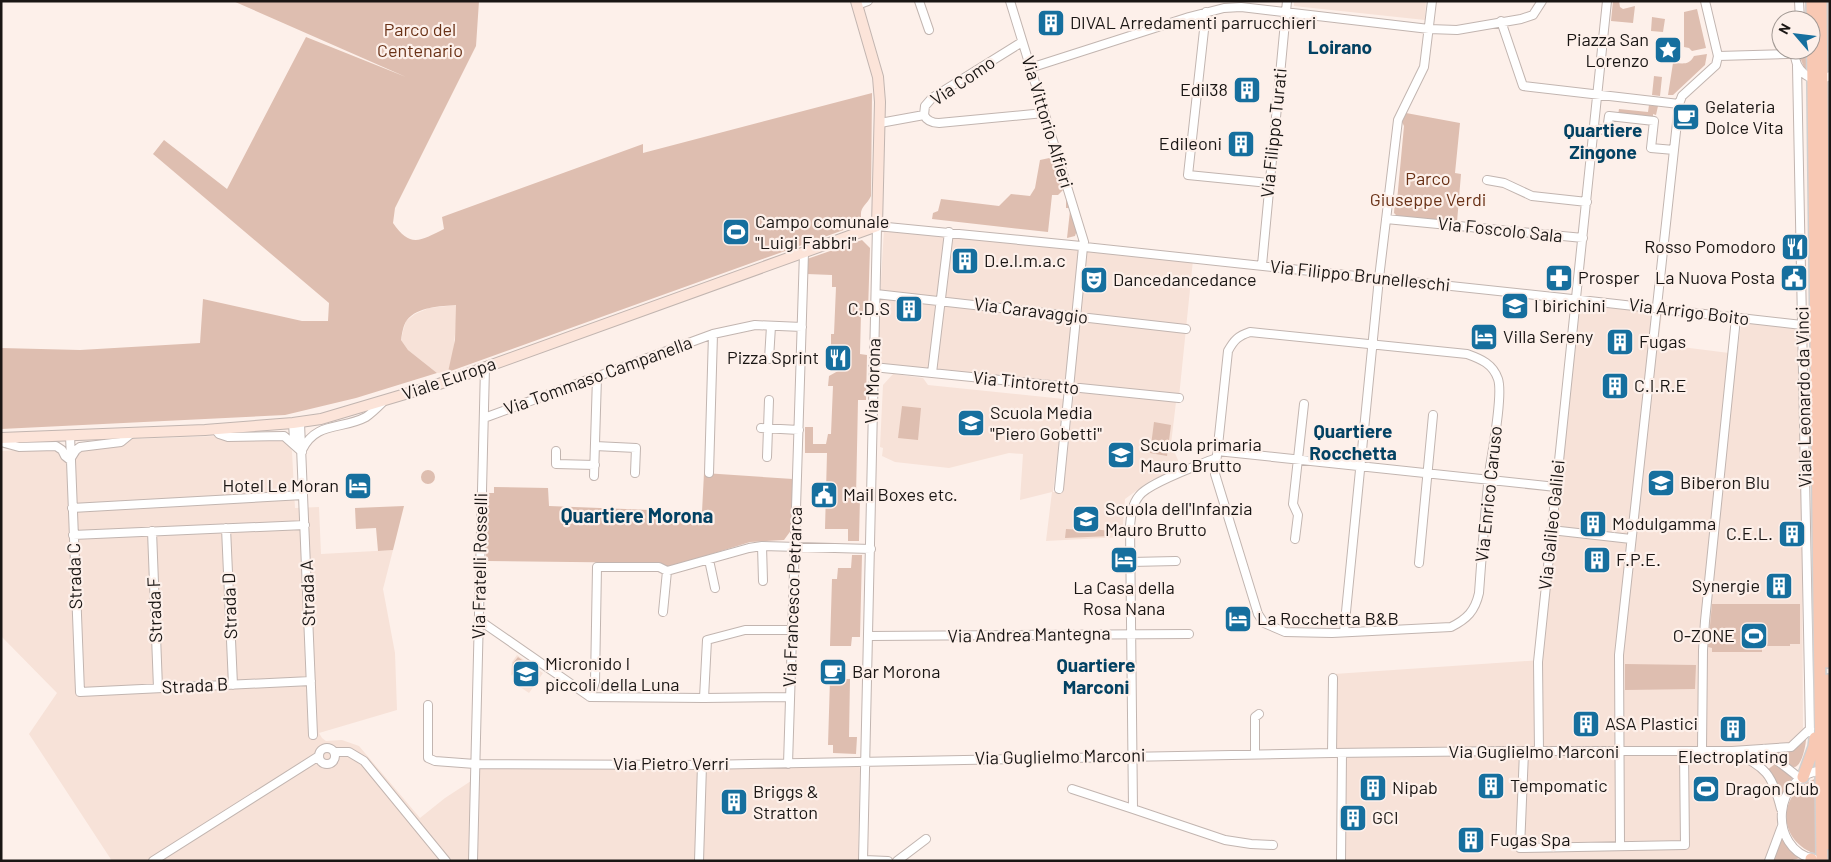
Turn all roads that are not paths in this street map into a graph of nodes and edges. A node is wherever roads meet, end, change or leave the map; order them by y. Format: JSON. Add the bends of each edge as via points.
{"nodes":[{"id":1,"x":868,"y":1,"type":"edge"},
{"id":2,"x":919,"y":1,"type":"edge"},
{"id":3,"x":1010,"y":1,"type":"edge"},
{"id":4,"x":1288,"y":1,"type":"edge"},
{"id":5,"x":1432,"y":1,"type":"edge"},
{"id":6,"x":1542,"y":1,"type":"edge"},
{"id":7,"x":1607,"y":1,"type":"edge"},
{"id":8,"x":1705,"y":1,"type":"edge"},
{"id":9,"x":856,"y":3,"type":"edge"},
{"id":10,"x":1206,"y":12,"type":"junction"},
{"id":11,"x":1286,"y":12,"type":"junction"},
{"id":12,"x":1501,"y":21,"type":"junction"},
{"id":13,"x":1429,"y":29,"type":"junction"},
{"id":14,"x":928,"y":30,"type":"dead end"},
{"id":15,"x":1022,"y":42,"type":"junction"},
{"id":16,"x":1718,"y":56,"type":"junction"},
{"id":17,"x":1771,"y":56,"type":"edge"},
{"id":18,"x":1793,"y":60,"type":"edge"},
{"id":19,"x":1796,"y":60,"type":"edge"},
{"id":20,"x":1820,"y":60,"type":"edge"},
{"id":21,"x":1030,"y":68,"type":"junction"},
{"id":22,"x":1821,"y":78,"type":"edge"},
{"id":23,"x":1598,"y":95,"type":"junction"},
{"id":24,"x":1679,"y":104,"type":"junction"},
{"id":25,"x":1044,"y":113,"type":"junction"},
{"id":26,"x":924,"y":115,"type":"junction"},
{"id":27,"x":880,"y":123,"type":"junction"},
{"id":28,"x":1595,"y":129,"type":"junction"},
{"id":29,"x":1674,"y":150,"type":"junction"},
{"id":30,"x":1487,"y":180,"type":"dead end"},
{"id":31,"x":1269,"y":183,"type":"junction"},
{"id":32,"x":1587,"y":202,"type":"junction"},
{"id":33,"x":1386,"y":219,"type":"junction"},
{"id":34,"x":877,"y":226,"type":"junction"},
{"id":35,"x":949,"y":232,"type":"junction"},
{"id":36,"x":1583,"y":238,"type":"junction"},
{"id":37,"x":1083,"y":245,"type":"junction"},
{"id":38,"x":804,"y":252,"type":"junction"},
{"id":39,"x":1262,"y":261,"type":"junction"},
{"id":40,"x":1379,"y":278,"type":"junction"},
{"id":41,"x":876,"y":294,"type":"junction"},
{"id":42,"x":1576,"y":299,"type":"junction"},
{"id":43,"x":941,"y":300,"type":"junction"},
{"id":44,"x":1657,"y":308,"type":"junction"},
{"id":45,"x":1076,"y":316,"type":"junction"},
{"id":46,"x":1736,"y":318,"type":"junction"},
{"id":47,"x":1802,"y":325,"type":"junction"},
{"id":48,"x":771,"y":326,"type":"junction"},
{"id":49,"x":802,"y":328,"type":"junction"},
{"id":50,"x":1186,"y":328,"type":"dead end"},
{"id":51,"x":713,"y":334,"type":"junction"},
{"id":52,"x":1373,"y":344,"type":"junction"},
{"id":53,"x":769,"y":359,"type":"dead end"},
{"id":54,"x":874,"y":367,"type":"junction"},
{"id":55,"x":485,"y":368,"type":"junction"},
{"id":56,"x":932,"y":373,"type":"junction"},
{"id":57,"x":597,"y":377,"type":"junction"},
{"id":58,"x":1069,"y":387,"type":"junction"},
{"id":59,"x":1179,"y":398,"type":"dead end"},
{"id":60,"x":769,"y":400,"type":"dead end"},
{"id":61,"x":383,"y":402,"type":"junction"},
{"id":62,"x":1304,"y":404,"type":"dead end"},
{"id":63,"x":1433,"y":414,"type":"dead end"},
{"id":64,"x":484,"y":418,"type":"junction"},
{"id":65,"x":297,"y":423,"type":"junction"},
{"id":66,"x":764,"y":428,"type":"junction"},
{"id":67,"x":216,"y":429,"type":"junction"},
{"id":68,"x":799,"y":430,"type":"junction"},
{"id":69,"x":132,"y":433,"type":"junction"},
{"id":70,"x":67,"y":435,"type":"junction"},
{"id":71,"x":1,"y":438,"type":"edge"},
{"id":72,"x":1,"y":442,"type":"edge"},
{"id":73,"x":595,"y":446,"type":"junction"},
{"id":74,"x":556,"y":451,"type":"dead end"},
{"id":75,"x":302,"y":452,"type":"junction"},
{"id":76,"x":1216,"y":454,"type":"junction"},
{"id":77,"x":767,"y":456,"type":"dead end"},
{"id":78,"x":70,"y":460,"type":"junction"},
{"id":79,"x":1298,"y":460,"type":"junction"},
{"id":80,"x":595,"y":465,"type":"junction"},
{"id":81,"x":1361,"y":466,"type":"junction"},
{"id":82,"x":635,"y":472,"type":"dead end"},
{"id":83,"x":709,"y":473,"type":"dead end"},
{"id":84,"x":1428,"y":474,"type":"junction"},
{"id":85,"x":594,"y":476,"type":"dead end"},
{"id":86,"x":1489,"y":480,"type":"junction"},
{"id":87,"x":1556,"y":487,"type":"junction"},
{"id":88,"x":1059,"y":489,"type":"dead end"},
{"id":89,"x":304,"y":495,"type":"junction"},
{"id":90,"x":72,"y":508,"type":"junction"},
{"id":91,"x":305,"y":524,"type":"junction"},
{"id":92,"x":226,"y":528,"type":"junction"},
{"id":93,"x":1551,"y":530,"type":"junction"},
{"id":94,"x":152,"y":531,"type":"junction"},
{"id":95,"x":73,"y":535,"type":"junction"},
{"id":96,"x":1296,"y":539,"type":"dead end"},
{"id":97,"x":1631,"y":539,"type":"junction"},
{"id":98,"x":762,"y":546,"type":"junction"},
{"id":99,"x":795,"y":546,"type":"junction"},
{"id":100,"x":871,"y":549,"type":"junction"},
{"id":101,"x":709,"y":560,"type":"junction"},
{"id":102,"x":1176,"y":561,"type":"dead end"},
{"id":103,"x":1130,"y":562,"type":"junction"},
{"id":104,"x":1419,"y":563,"type":"dead end"},
{"id":105,"x":667,"y":571,"type":"junction"},
{"id":106,"x":763,"y":581,"type":"dead end"},
{"id":107,"x":715,"y":588,"type":"dead end"},
{"id":108,"x":663,"y":612,"type":"dead end"},
{"id":109,"x":479,"y":620,"type":"junction"},
{"id":110,"x":792,"y":630,"type":"junction"},
{"id":111,"x":1344,"y":632,"type":"junction"},
{"id":112,"x":1132,"y":634,"type":"junction"},
{"id":113,"x":1189,"y":634,"type":"dead end"},
{"id":114,"x":869,"y":636,"type":"junction"},
{"id":115,"x":1333,"y":678,"type":"dead end"},
{"id":116,"x":1820,"y":680,"type":"junction"},
{"id":117,"x":311,"y":681,"type":"junction"},
{"id":118,"x":233,"y":685,"type":"junction"},
{"id":119,"x":158,"y":688,"type":"junction"},
{"id":120,"x":80,"y":692,"type":"joint"},
{"id":121,"x":590,"y":697,"type":"junction"},
{"id":122,"x":790,"y":697,"type":"junction"},
{"id":123,"x":704,"y":698,"type":"junction"},
{"id":124,"x":428,"y":705,"type":"dead end"},
{"id":125,"x":1259,"y":714,"type":"dead end"},
{"id":126,"x":1810,"y":729,"type":"junction"},
{"id":127,"x":313,"y":735,"type":"dead end"},
{"id":128,"x":1702,"y":750,"type":"junction"},
{"id":129,"x":1764,"y":750,"type":"junction"},
{"id":130,"x":1684,"y":751,"type":"junction"},
{"id":131,"x":1732,"y":751,"type":"junction"},
{"id":132,"x":334,"y":752,"type":"junction"},
{"id":133,"x":1524,"y":752,"type":"junction"},
{"id":134,"x":1539,"y":752,"type":"junction"},
{"id":135,"x":1621,"y":752,"type":"junction"},
{"id":136,"x":1332,"y":753,"type":"junction"},
{"id":137,"x":1342,"y":753,"type":"junction"},
{"id":138,"x":1255,"y":754,"type":"junction"},
{"id":139,"x":318,"y":756,"type":"junction"},
{"id":140,"x":1133,"y":756,"type":"junction"},
{"id":141,"x":1771,"y":756,"type":"junction"},
{"id":142,"x":866,"y":761,"type":"junction"},
{"id":143,"x":475,"y":764,"type":"junction"},
{"id":144,"x":788,"y":764,"type":"junction"},
{"id":145,"x":702,"y":765,"type":"junction"},
{"id":146,"x":1763,"y":768,"type":"junction"},
{"id":147,"x":1827,"y":770,"type":"edge"},
{"id":148,"x":1802,"y":775,"type":"junction"},
{"id":149,"x":1072,"y":789,"type":"dead end"},
{"id":150,"x":1133,"y":809,"type":"junction"},
{"id":151,"x":1782,"y":810,"type":"junction"},
{"id":152,"x":1782,"y":826,"type":"junction"},
{"id":153,"x":926,"y":839,"type":"dead end"},
{"id":154,"x":1830,"y":844,"type":"edge"},
{"id":155,"x":1273,"y":845,"type":"dead end"},
{"id":156,"x":1620,"y":846,"type":"junction"},
{"id":157,"x":1814,"y":860,"type":"edge"},
{"id":158,"x":153,"y":861,"type":"edge"},
{"id":159,"x":446,"y":861,"type":"edge"},
{"id":160,"x":473,"y":861,"type":"edge"},
{"id":161,"x":699,"y":861,"type":"edge"},
{"id":162,"x":864,"y":861,"type":"edge"},
{"id":163,"x":888,"y":861,"type":"edge"},
{"id":164,"x":897,"y":861,"type":"edge"},
{"id":165,"x":1341,"y":861,"type":"edge"},
{"id":166,"x":1769,"y":861,"type":"edge"},
{"id":167,"x":1796,"y":861,"type":"edge"}],
"edges":[{"from":1,"to":9,"type":"street","name":"Via Morona"},
{"from":2,"to":14,"type":"street"},
{"from":3,"to":15,"type":"street","name":"Via Vittorio Alfieri"},
{"from":4,"to":11,"type":"street","name":"Via Filippo Turati"},
{"from":5,"to":13,"type":"street"},
{"from":6,"to":12,"type":"street","via":[[1533,14]]},
{"from":7,"to":23,"type":"street","name":"Via Galileo Galilei"},
{"from":8,"to":16,"type":"street"},
{"from":9,"to":27,"type":"main road","name":"Via Morona","via":[[878,77]]},
{"from":10,"to":11,"type":"street","via":[[1241,7]]},
{"from":10,"to":21,"type":"street"},
{"from":10,"to":31,"type":"street","via":[[1188,175]]},
{"from":11,"to":13,"type":"street"},
{"from":11,"to":31,"type":"street","name":"Via Filippo Turati"},
{"from":12,"to":13,"type":"street","via":[[1457,30]]},
{"from":12,"to":23,"type":"street","via":[[1523,86]]},
{"from":13,"to":33,"type":"street","via":[[1424,67],[1398,120]]},
{"from":15,"to":21,"type":"street","name":"Via Vittorio Alfieri"},
{"from":15,"to":26,"type":"street","name":"Via Como","via":[[932,98],[925,106]]},
{"from":16,"to":17,"type":"street"},
{"from":16,"to":24,"type":"street","via":[[1716,65],[1682,96]]},
{"from":18,"to":47,"type":"street","name":"Viale Leonardo da Vinci"},
{"from":19,"to":22,"type":"street","via":[[1806,76]]},
{"from":20,"to":22,"type":"main road"},
{"from":21,"to":25,"type":"street","name":"Via Vittorio Alfieri"},
{"from":22,"to":116,"type":"main road"},
{"from":22,"to":147,"type":"main road"},
{"from":23,"to":24,"type":"street"},
{"from":23,"to":28,"type":"street","name":"Via Galileo Galilei"},
{"from":24,"to":29,"type":"street"},
{"from":25,"to":26,"type":"street","via":[[939,123],[926,119]]},
{"from":25,"to":37,"type":"street","name":"Via Vittorio Alfieri"},
{"from":26,"to":27,"type":"street","name":"Via Como"},
{"from":27,"to":34,"type":"main road","name":"Via Morona"},
{"from":28,"to":29,"type":"street","via":[[1607,130],[1609,116],[1654,121],[1652,148]]},
{"from":28,"to":32,"type":"street","name":"Via Galileo Galilei"},
{"from":29,"to":44,"type":"street"},
{"from":30,"to":32,"type":"street","via":[[1504,183],[1532,196]]},
{"from":31,"to":39,"type":"street","name":"Via Filippo Turati"},
{"from":32,"to":36,"type":"street","name":"Via Galileo Galilei"},
{"from":33,"to":36,"type":"street","name":"Via Foscolo Sala"},
{"from":33,"to":40,"type":"street"},
{"from":34,"to":35,"type":"street","name":"Via Filippo Brunelleschi"},
{"from":34,"to":38,"type":"main road","name":"Viale Europa"},
{"from":34,"to":41,"type":"street","name":"Via Morona"},
{"from":35,"to":37,"type":"street","name":"Via Filippo Brunelleschi"},
{"from":35,"to":43,"type":"street"},
{"from":36,"to":42,"type":"street","name":"Via Galileo Galilei"},
{"from":37,"to":39,"type":"street","name":"Via Filippo Brunelleschi"},
{"from":37,"to":45,"type":"street"},
{"from":38,"to":49,"type":"street","name":"Via Francesco Petrarca"},
{"from":38,"to":55,"type":"main road","name":"Viale Europa"},
{"from":39,"to":40,"type":"street","name":"Via Filippo Brunelleschi"},
{"from":40,"to":42,"type":"street","name":"Via Filippo Brunelleschi"},
{"from":40,"to":52,"type":"street"},
{"from":41,"to":43,"type":"street","name":"Via Caravaggio"},
{"from":41,"to":54,"type":"street","name":"Via Morona"},
{"from":42,"to":44,"type":"street","name":"Via Arrigo Boito"},
{"from":42,"to":87,"type":"street","name":"Via Galileo Galilei"},
{"from":43,"to":45,"type":"street","name":"Via Caravaggio"},
{"from":43,"to":56,"type":"street"},
{"from":44,"to":46,"type":"street","name":"Via Arrigo Boito"},
{"from":44,"to":97,"type":"street"},
{"from":45,"to":50,"type":"street","name":"Via Caravaggio"},
{"from":45,"to":58,"type":"street"},
{"from":46,"to":47,"type":"street","name":"Via Arrigo Boito"},
{"from":46,"to":128,"type":"street","via":[[1705,621]]},
{"from":47,"to":126,"type":"street","name":"Viale Leonardo da Vinci"},
{"from":48,"to":49,"type":"street","name":"Via Tommaso Campanella"},
{"from":48,"to":51,"type":"street","name":"Via Tommaso Campanella","via":[[755,325]]},
{"from":48,"to":53,"type":"street"},
{"from":49,"to":68,"type":"street","name":"Via Francesco Petrarca"},
{"from":51,"to":57,"type":"street","name":"Via Tommaso Campanella"},
{"from":51,"to":83,"type":"street","name":"Via Tommaso Campanella"},
{"from":52,"to":76,"type":"street","name":"Via Enrico Caruso","via":[[1250,332],[1238,336],[1228,351]]},
{"from":52,"to":81,"type":"street"},
{"from":52,"to":86,"type":"street","name":"Via Enrico Caruso","via":[[1467,354],[1493,367],[1499,381],[1499,400]]},
{"from":54,"to":56,"type":"street","name":"Via Tintoretto"},
{"from":54,"to":100,"type":"street","name":"Via Morona"},
{"from":55,"to":61,"type":"main road","name":"Viale Europa"},
{"from":55,"to":64,"type":"street","name":"Via Fratelli Rosselli"},
{"from":56,"to":58,"type":"street","name":"Via Tintoretto"},
{"from":57,"to":64,"type":"street","name":"Via Tommaso Campanella"},
{"from":57,"to":73,"type":"street"},
{"from":58,"to":59,"type":"street","name":"Via Tintoretto"},
{"from":58,"to":88,"type":"street"},
{"from":60,"to":66,"type":"street"},
{"from":61,"to":65,"type":"main road","name":"Viale Europa"},
{"from":61,"to":75,"type":"street","via":[[367,416],[319,431],[307,441]]},
{"from":62,"to":79,"type":"street"},
{"from":63,"to":84,"type":"street"},
{"from":64,"to":109,"type":"street","name":"Via Fratelli Rosselli"},
{"from":65,"to":67,"type":"main road","name":"Viale Europa"},
{"from":65,"to":75,"type":"street","name":"Strada A"},
{"from":66,"to":68,"type":"street"},
{"from":66,"to":77,"type":"street"},
{"from":67,"to":69,"type":"main road","name":"Viale Europa"},
{"from":67,"to":75,"type":"street","via":[[228,437],[284,436]]},
{"from":68,"to":99,"type":"street","name":"Via Francesco Petrarca"},
{"from":69,"to":70,"type":"main road","name":"Viale Europa"},
{"from":69,"to":78,"type":"street","via":[[121,442],[80,447]]},
{"from":70,"to":71,"type":"main road","name":"Viale Europa"},
{"from":70,"to":78,"type":"street","name":"Strada C"},
{"from":72,"to":78,"type":"street","via":[[19,447],[56,446]]},
{"from":73,"to":80,"type":"street"},
{"from":73,"to":82,"type":"street","via":[[636,448]]},
{"from":74,"to":80,"type":"street","via":[[556,464]]},
{"from":75,"to":89,"type":"street","name":"Strada A"},
{"from":76,"to":79,"type":"street"},
{"from":76,"to":103,"type":"street","via":[[1139,494],[1131,512]]},
{"from":76,"to":111,"type":"street","name":"Via Enrico Caruso","via":[[1215,474],[1258,614],[1264,623],[1285,632]]},
{"from":78,"to":90,"type":"street","name":"Strada C"},
{"from":79,"to":81,"type":"street"},
{"from":79,"to":96,"type":"street","via":[[1293,504],[1298,515]]},
{"from":80,"to":85,"type":"street"},
{"from":81,"to":84,"type":"street"},
{"from":81,"to":111,"type":"street"},
{"from":84,"to":86,"type":"street"},
{"from":84,"to":104,"type":"street"},
{"from":86,"to":87,"type":"street"},
{"from":86,"to":111,"type":"street","name":"Via Enrico Caruso","via":[[1479,593],[1470,615],[1451,627]]},
{"from":87,"to":93,"type":"street","name":"Via Galileo Galilei"},
{"from":89,"to":90,"type":"street"},
{"from":89,"to":91,"type":"street","name":"Strada A"},
{"from":90,"to":95,"type":"street","name":"Strada C"},
{"from":91,"to":92,"type":"street"},
{"from":91,"to":117,"type":"street","name":"Strada A"},
{"from":92,"to":94,"type":"street"},
{"from":92,"to":118,"type":"street","name":"Strada D"},
{"from":93,"to":97,"type":"street"},
{"from":93,"to":134,"type":"street","name":"Via Galileo Galilei","via":[[1538,662]]},
{"from":94,"to":95,"type":"street"},
{"from":94,"to":119,"type":"street","name":"Strada F"},
{"from":95,"to":120,"type":"street","name":"Strada C"},
{"from":97,"to":135,"type":"street","via":[[1619,655]]},
{"from":98,"to":99,"type":"street"},
{"from":98,"to":101,"type":"street"},
{"from":98,"to":106,"type":"street"},
{"from":99,"to":100,"type":"street"},
{"from":99,"to":110,"type":"street","name":"Via Francesco Petrarca"},
{"from":100,"to":114,"type":"street","name":"Via Morona"},
{"from":101,"to":105,"type":"street"},
{"from":101,"to":107,"type":"street"},
{"from":102,"to":103,"type":"street"},
{"from":103,"to":112,"type":"street"},
{"from":105,"to":108,"type":"street"},
{"from":105,"to":121,"type":"street","via":[[659,567],[597,567],[595,682]]},
{"from":109,"to":121,"type":"street"},
{"from":109,"to":143,"type":"street","name":"Via Fratelli Rosselli"},
{"from":110,"to":122,"type":"street","name":"Via Francesco Petrarca"},
{"from":110,"to":123,"type":"street","via":[[745,630],[707,640]]},
{"from":112,"to":113,"type":"street","name":"Via Andrea Mantegna"},
{"from":112,"to":114,"type":"street","name":"Via Andrea Mantegna"},
{"from":112,"to":140,"type":"street"},
{"from":114,"to":142,"type":"street","name":"Via Morona"},
{"from":115,"to":136,"type":"street"},
{"from":116,"to":147,"type":"main road"},
{"from":116,"to":148,"type":"main road","via":[[1814,747]]},
{"from":117,"to":118,"type":"street","name":"Strada B"},
{"from":117,"to":127,"type":"street","name":"Strada A"},
{"from":118,"to":119,"type":"street","name":"Strada B"},
{"from":119,"to":120,"type":"street","name":"Strada B"},
{"from":121,"to":123,"type":"street"},
{"from":122,"to":123,"type":"street"},
{"from":122,"to":144,"type":"street","name":"Via Francesco Petrarca"},
{"from":124,"to":143,"type":"street","via":[[428,758]]},
{"from":125,"to":138,"type":"street","via":[[1255,717]]},
{"from":126,"to":129,"type":"street","via":[[1792,747]]},
{"from":126,"to":148,"type":"street","name":"Viale Leonardo da Vinci"},
{"from":128,"to":130,"type":"street","name":"Via Guglielmo Marconi"},
{"from":128,"to":131,"type":"street","name":"Via Guglielmo Marconi"},
{"from":129,"to":131,"type":"street"},
{"from":129,"to":141,"type":"street"},
{"from":130,"to":135,"type":"street","name":"Via Guglielmo Marconi"},
{"from":130,"to":156,"type":"street","via":[[1685,845]]},
{"from":131,"to":146,"type":"street","name":"Via Guglielmo Marconi"},
{"from":132,"to":139,"type":"street","via":[[324,748]]},
{"from":132,"to":139,"type":"street","via":[[331,764],[322,764]]},
{"from":132,"to":159,"type":"street","via":[[349,752],[364,761]]},
{"from":133,"to":134,"type":"street","name":"Via Guglielmo Marconi"},
{"from":133,"to":137,"type":"street","name":"Via Guglielmo Marconi"},
{"from":133,"to":156,"type":"street","via":[[1520,848]]},
{"from":134,"to":135,"type":"street","name":"Via Guglielmo Marconi"},
{"from":135,"to":156,"type":"street"},
{"from":136,"to":137,"type":"street","name":"Via Guglielmo Marconi"},
{"from":136,"to":138,"type":"street","name":"Via Guglielmo Marconi"},
{"from":137,"to":165,"type":"street"},
{"from":138,"to":140,"type":"street","name":"Via Guglielmo Marconi"},
{"from":139,"to":158,"type":"street"},
{"from":140,"to":142,"type":"street","name":"Via Guglielmo Marconi"},
{"from":140,"to":150,"type":"street"},
{"from":141,"to":146,"type":"street"},
{"from":141,"to":148,"type":"street","via":[[1782,766]]},
{"from":142,"to":144,"type":"street","name":"Via Pietro Verri"},
{"from":142,"to":162,"type":"street","name":"Via Morona"},
{"from":143,"to":145,"type":"street","name":"Via Pietro Verri"},
{"from":143,"to":160,"type":"street","name":"Via Fratelli Rosselli"},
{"from":144,"to":145,"type":"street","name":"Via Pietro Verri"},
{"from":145,"to":161,"type":"street"},
{"from":146,"to":151,"type":"street","via":[[1772,778]]},
{"from":147,"to":148,"type":"street"},
{"from":147,"to":154,"type":"main road"},
{"from":147,"to":157,"type":"main road"},
{"from":148,"to":151,"type":"street","name":"Viale Leonardo da Vinci","via":[[1788,792]]},
{"from":149,"to":150,"type":"street"},
{"from":150,"to":155,"type":"street","via":[[1225,840]]},
{"from":151,"to":152,"type":"street"},
{"from":152,"to":157,"type":"street","via":[[1789,841]]},
{"from":152,"to":166,"type":"street"},
{"from":153,"to":164,"type":"street"},
{"from":157,"to":167,"type":"street"},
{"from":162,"to":163,"type":"street"}]}
